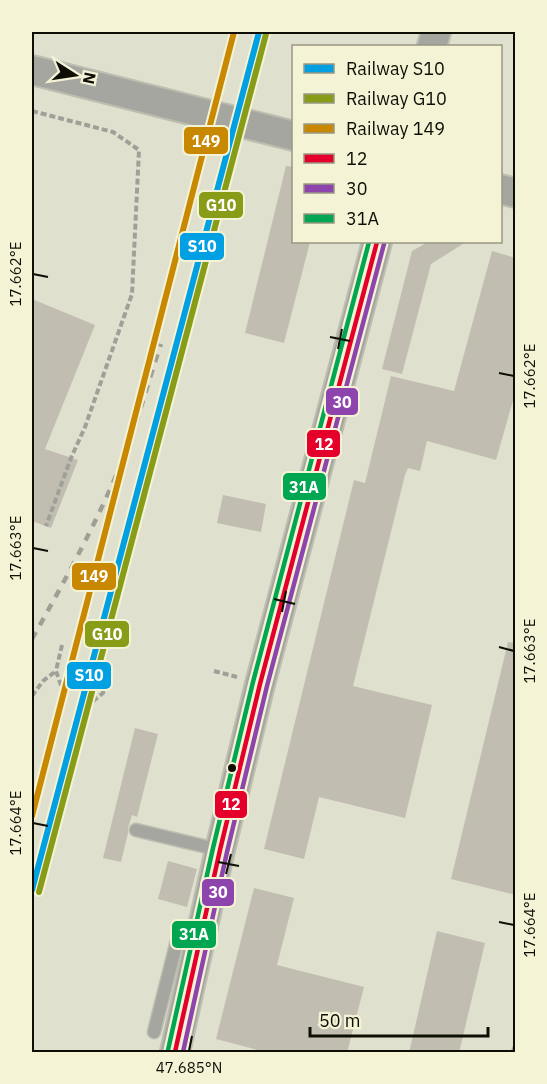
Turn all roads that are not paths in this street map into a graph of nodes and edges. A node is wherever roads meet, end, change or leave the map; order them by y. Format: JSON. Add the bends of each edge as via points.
{"nodes":[{"id":1,"x":32,"y":70,"type":"edge"},
{"id":2,"x":292,"y":135,"type":"edge"},
{"id":3,"x":377,"y":243,"type":"edge"},
{"id":4,"x":136,"y":830,"type":"dead end"},
{"id":5,"x":220,"y":850,"type":"junction"},
{"id":6,"x":202,"y":927,"type":"junction"},
{"id":7,"x":154,"y":1032,"type":"dead end"},
{"id":8,"x":175,"y":1053,"type":"edge"}],
"edges":[{"from":1,"to":2,"type":"street"},
{"from":3,"to":5,"type":"street"},
{"from":4,"to":5,"type":"lane"},
{"from":5,"to":6,"type":"street"},
{"from":6,"to":7,"type":"lane","via":[[178,937]]},
{"from":6,"to":8,"type":"street"}]}
